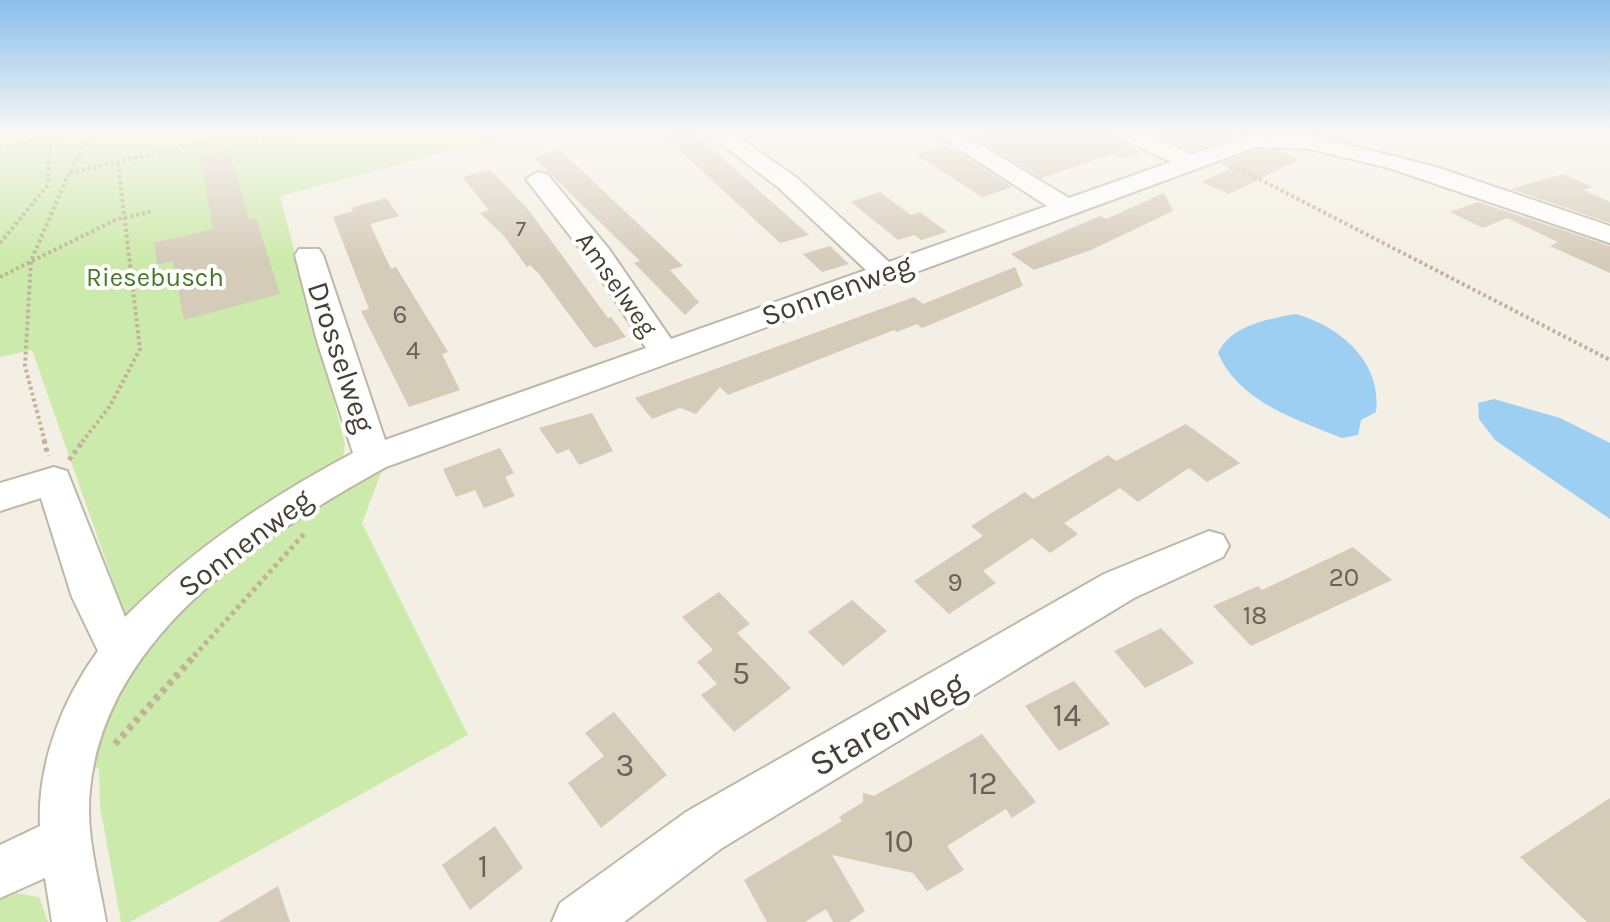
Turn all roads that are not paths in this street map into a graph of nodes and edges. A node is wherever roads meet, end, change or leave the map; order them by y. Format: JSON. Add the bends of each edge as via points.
{"nodes":[{"id":1,"x":778,"y":176,"type":"edge"},
{"id":2,"x":1015,"y":176,"type":"edge"},
{"id":3,"x":1157,"y":176,"type":"edge"},
{"id":4,"x":1433,"y":176,"type":"edge"},
{"id":5,"x":538,"y":179,"type":"dead end"},
{"id":6,"x":1066,"y":207,"type":"junction"},
{"id":7,"x":1610,"y":235,"type":"edge"},
{"id":8,"x":309,"y":255,"type":"dead end"},
{"id":9,"x":885,"y":273,"type":"junction"},
{"id":10,"x":665,"y":353,"type":"junction"},
{"id":11,"x":373,"y":458,"type":"junction"},
{"id":12,"x":0,"y":497,"type":"edge"},
{"id":13,"x":1209,"y":546,"type":"dead end"},
{"id":14,"x":120,"y":651,"type":"junction"},
{"id":15,"x":67,"y":840,"type":"junction"},
{"id":16,"x":0,"y":872,"type":"edge"},
{"id":17,"x":79,"y":922,"type":"edge"},
{"id":18,"x":579,"y":922,"type":"edge"}],
"edges":[{"from":1,"to":9,"type":"street"},
{"from":2,"to":6,"type":"street"},
{"from":3,"to":6,"type":"street","name":"Sonnenweg"},
{"from":4,"to":7,"type":"street","name":"Sonnenweg","via":[[1515,199]]},
{"from":5,"to":10,"type":"street","name":"Amselweg","via":[[599,255]]},
{"from":6,"to":9,"type":"street","name":"Sonnenweg"},
{"from":8,"to":11,"type":"street","name":"Drosselweg"},
{"from":9,"to":10,"type":"street","name":"Sonnenweg"},
{"from":10,"to":11,"type":"street","name":"Sonnenweg"},
{"from":11,"to":14,"type":"street","name":"Sonnenweg","via":[[258,527],[186,584]]},
{"from":12,"to":14,"type":"street","via":[[54,480],[93,597]]},
{"from":13,"to":18,"type":"street","name":"Starenweg","via":[[1119,586],[704,830]]},
{"from":14,"to":15,"type":"street","name":"Sonnenweg","via":[[75,739],[65,790]]},
{"from":15,"to":16,"type":"street"},
{"from":15,"to":17,"type":"street","name":"Sonnenweg"}]}
